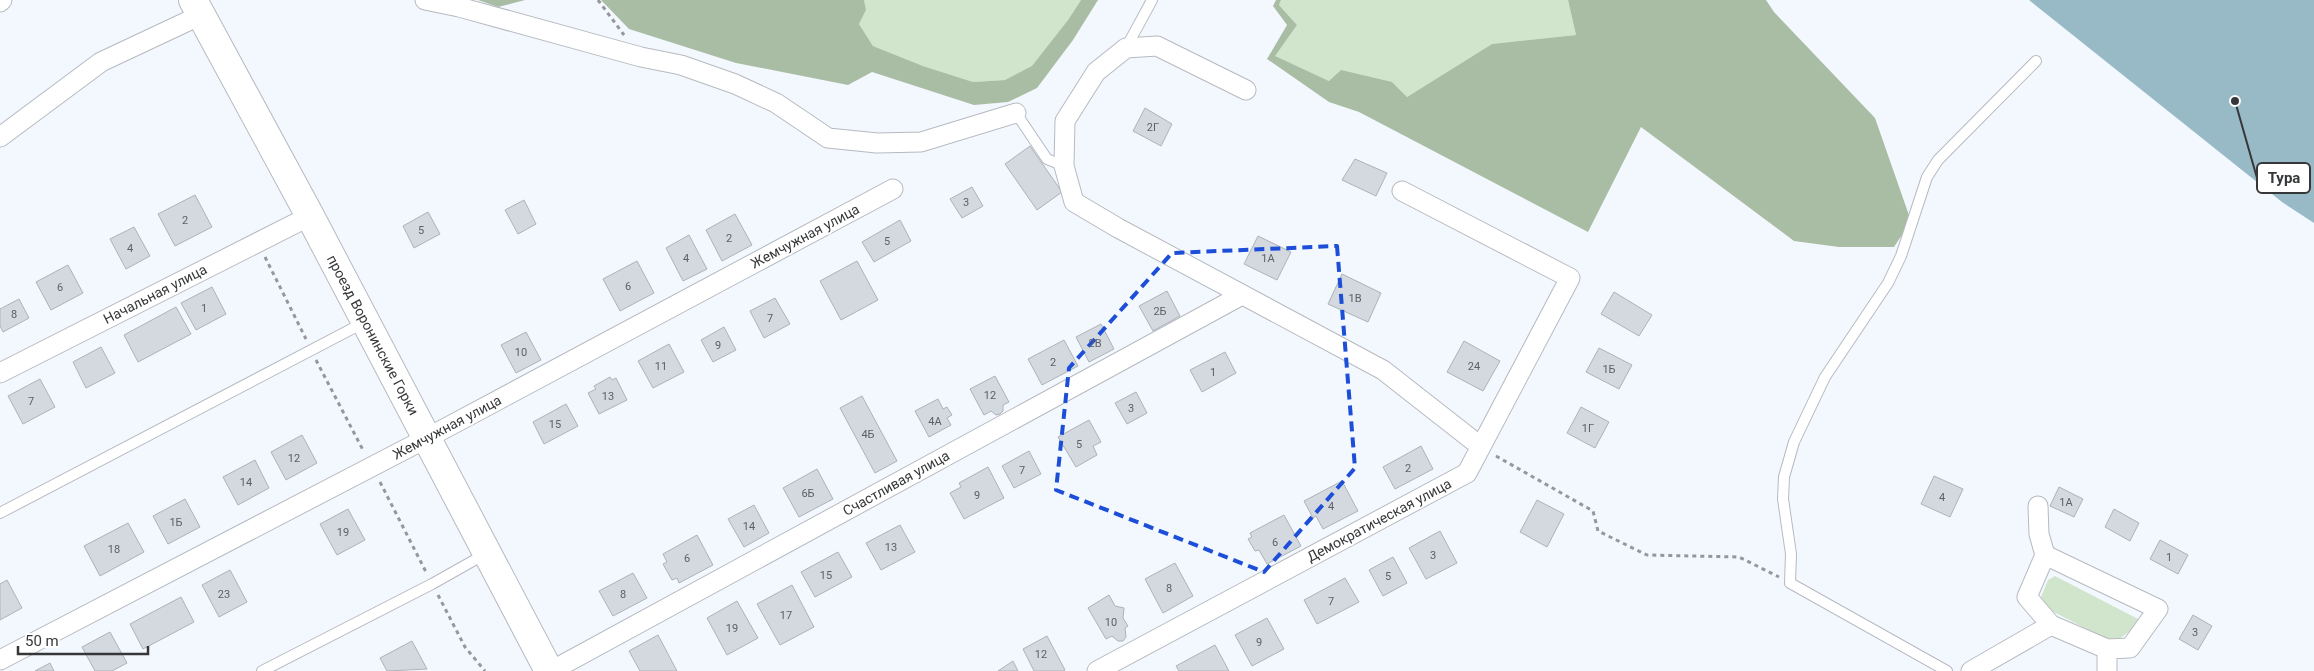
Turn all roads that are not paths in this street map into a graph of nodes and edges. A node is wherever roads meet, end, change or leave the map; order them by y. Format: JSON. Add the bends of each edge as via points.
{"nodes":[{"id":1,"x":425,"y":0,"type":"edge"},
{"id":2,"x":1152,"y":0,"type":"edge"},
{"id":3,"x":197,"y":7,"type":"edge"},
{"id":4,"x":1126,"y":48,"type":"junction"},
{"id":5,"x":2036,"y":61,"type":"dead end"},
{"id":6,"x":1246,"y":90,"type":"dead end"},
{"id":7,"x":1016,"y":113,"type":"joint"},
{"id":8,"x":0,"y":138,"type":"edge"},
{"id":9,"x":1064,"y":166,"type":"junction"},
{"id":10,"x":893,"y":189,"type":"dead end"},
{"id":11,"x":1402,"y":191,"type":"dead end"},
{"id":12,"x":310,"y":216,"type":"junction"},
{"id":13,"x":1242,"y":295,"type":"junction"},
{"id":14,"x":366,"y":321,"type":"junction"},
{"id":15,"x":0,"y":373,"type":"edge"},
{"id":16,"x":427,"y":438,"type":"junction"},
{"id":17,"x":1480,"y":446,"type":"junction"},
{"id":18,"x":2038,"y":506,"type":"dead end"},
{"id":19,"x":0,"y":513,"type":"edge"},
{"id":20,"x":487,"y":553,"type":"junction"},
{"id":21,"x":2045,"y":555,"type":"junction"},
{"id":22,"x":2051,"y":625,"type":"junction"},
{"id":23,"x":2107,"y":649,"type":"junction"},
{"id":24,"x":0,"y":660,"type":"edge"},
{"id":25,"x":262,"y":671,"type":"edge"},
{"id":26,"x":550,"y":671,"type":"edge"},
{"id":27,"x":1097,"y":671,"type":"edge"},
{"id":28,"x":1946,"y":671,"type":"edge"},
{"id":29,"x":1971,"y":671,"type":"edge"},
{"id":30,"x":2107,"y":671,"type":"edge"}],
"edges":[{"from":1,"to":7,"type":"street","via":[[681,65],[776,103],[828,138],[877,143],[921,142]]},
{"from":2,"to":4,"type":"lane"},
{"from":3,"to":8,"type":"street","via":[[101,62]]},
{"from":3,"to":12,"type":"street","name":"проезд Воронинские Горки"},
{"from":4,"to":6,"type":"street","via":[[1157,46]]},
{"from":4,"to":9,"type":"street","via":[[1096,72],[1066,121]]},
{"from":5,"to":28,"type":"lane","via":[[1938,160],[1927,177],[1901,256],[1888,284],[1825,377],[1802,422],[1784,477],[1783,498],[1791,554],[1790,583]]},
{"from":7,"to":9,"type":"lane","via":[[1047,159]]},
{"from":9,"to":13,"type":"street","via":[[1074,202]]},
{"from":10,"to":16,"type":"street","name":"Жемчужная улица"},
{"from":11,"to":17,"type":"street","name":"Демократическая улица","via":[[1570,278]]},
{"from":12,"to":14,"type":"street","name":"проезд Воронинские Горки"},
{"from":12,"to":15,"type":"street","name":"Начальная улица"},
{"from":13,"to":17,"type":"street","via":[[1383,370]]},
{"from":13,"to":26,"type":"street","name":"Счастливая улица"},
{"from":14,"to":16,"type":"street","name":"проезд Воронинские Горки"},
{"from":14,"to":19,"type":"lane"},
{"from":16,"to":20,"type":"street","name":"проезд Воронинские Горки"},
{"from":16,"to":24,"type":"street","name":"Жемчужная улица"},
{"from":17,"to":27,"type":"street","name":"Демократическая улица","via":[[1467,473]]},
{"from":18,"to":21,"type":"street","via":[[2039,534]]},
{"from":20,"to":25,"type":"lane"},
{"from":20,"to":26,"type":"street","name":"проезд Воронинские Горки"},
{"from":21,"to":22,"type":"street","via":[[2027,597]]},
{"from":21,"to":23,"type":"street","via":[[2158,609],[2130,648]]},
{"from":22,"to":23,"type":"street"},
{"from":22,"to":29,"type":"street"},
{"from":23,"to":30,"type":"street"}]}
